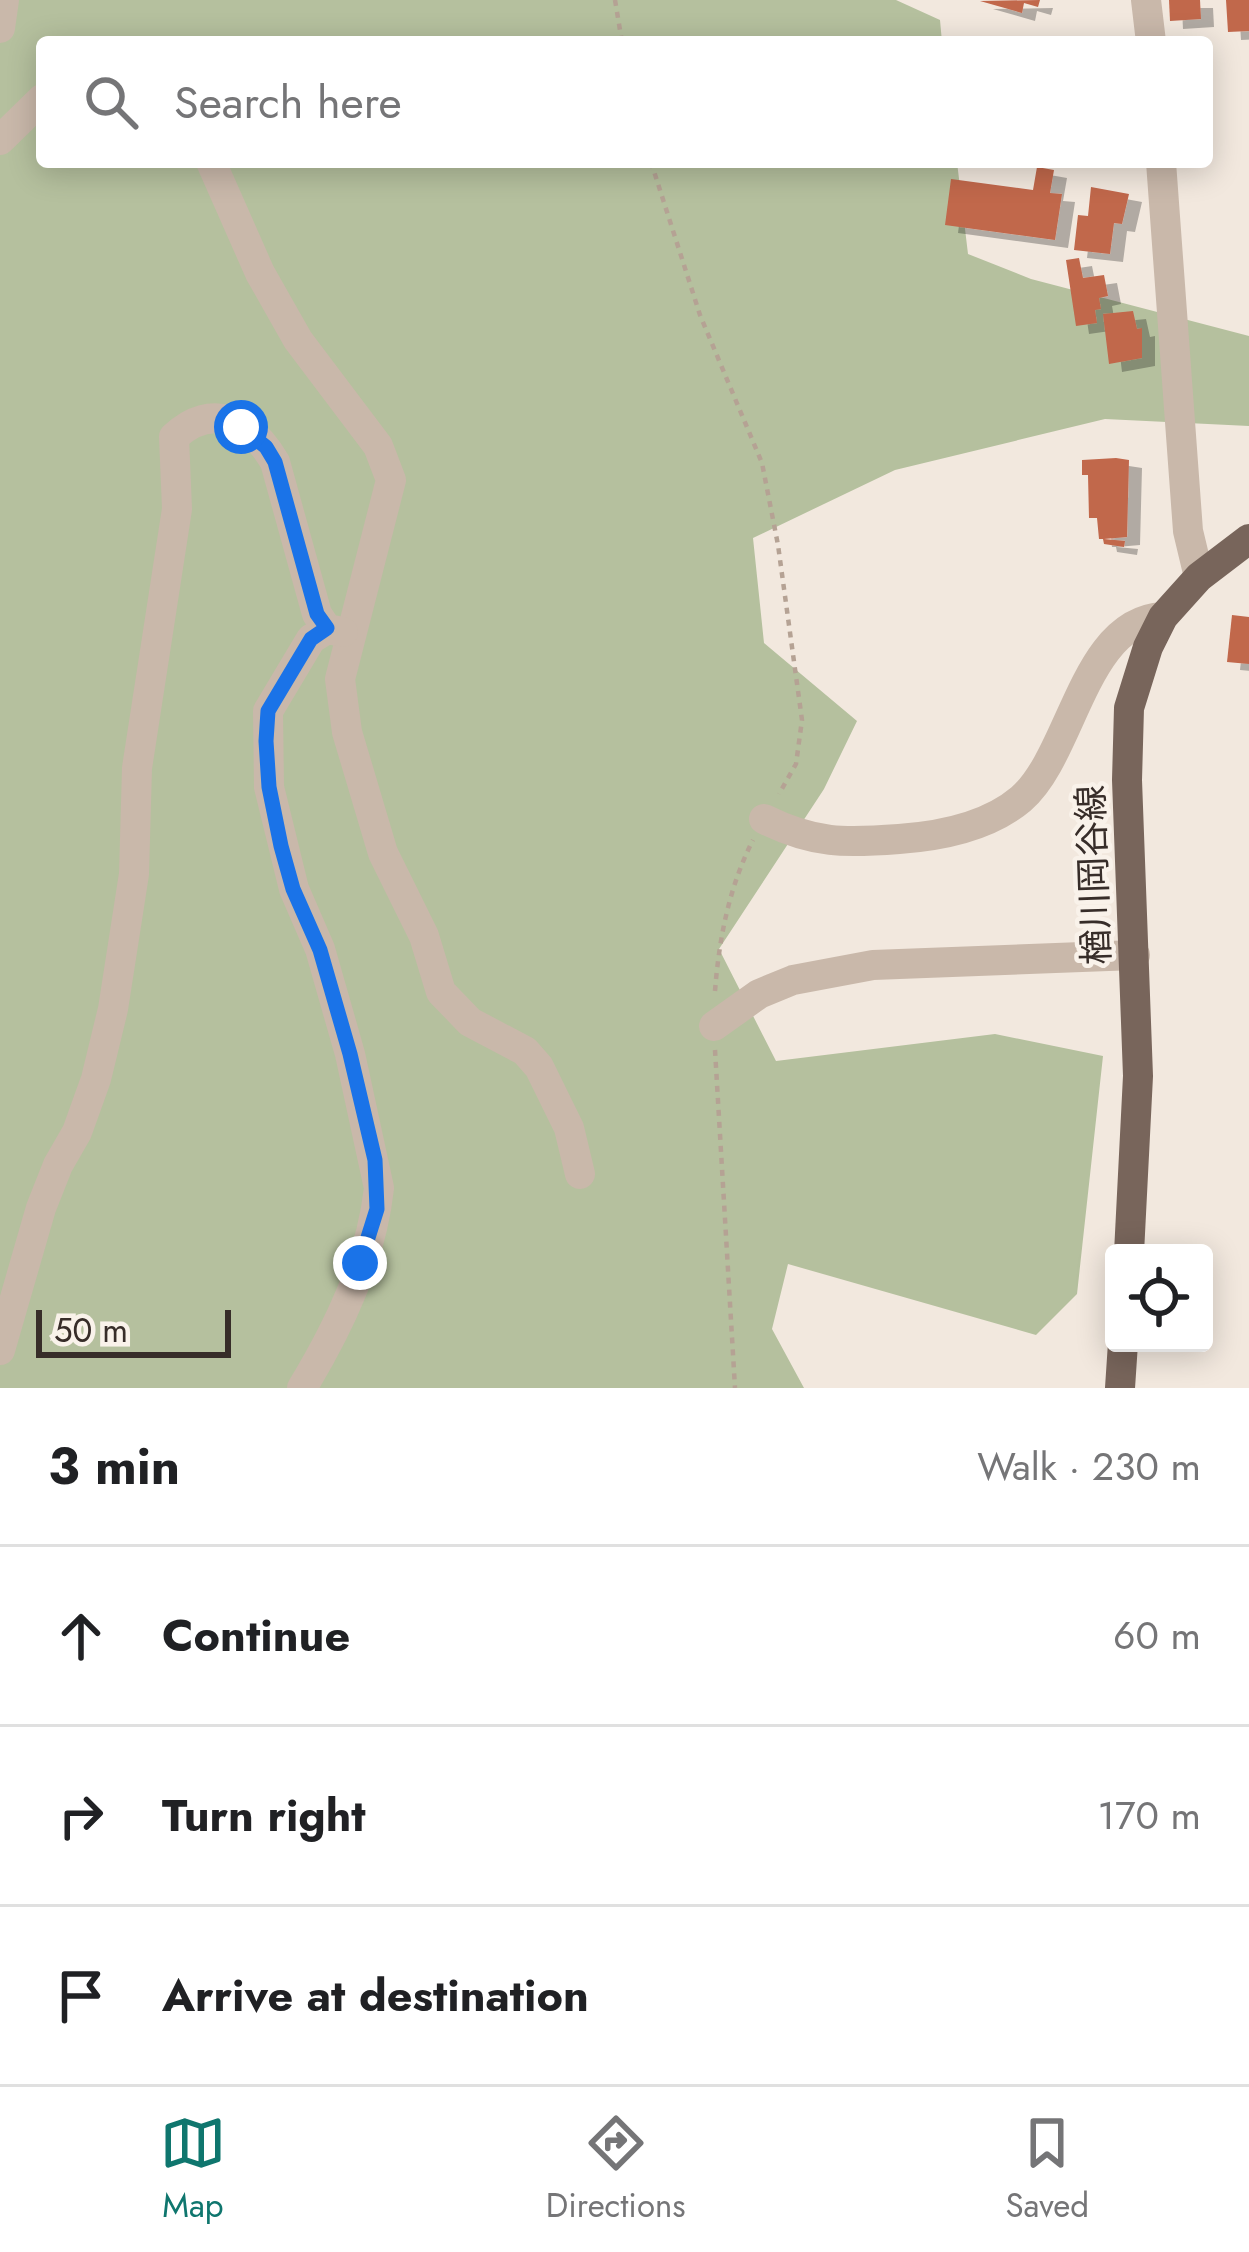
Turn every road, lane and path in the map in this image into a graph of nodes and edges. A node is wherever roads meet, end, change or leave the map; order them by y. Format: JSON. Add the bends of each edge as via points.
{"nodes":[{"id":1,"x":4,"y":0,"type":"edge"},
{"id":2,"x":615,"y":0,"type":"edge"},
{"id":3,"x":1146,"y":0,"type":"edge"},
{"id":4,"x":0,"y":28,"type":"edge"},
{"id":5,"x":621,"y":36,"type":"edge"},
{"id":6,"x":1150,"y":36,"type":"edge"},
{"id":7,"x":36,"y":105,"type":"edge"},
{"id":8,"x":0,"y":140,"type":"edge"},
{"id":9,"x":214,"y":168,"type":"edge"},
{"id":10,"x":653,"y":168,"type":"edge"},
{"id":11,"x":1160,"y":168,"type":"edge"},
{"id":12,"x":1249,"y":539,"type":"edge"},
{"id":13,"x":1199,"y":577,"type":"junction"},
{"id":14,"x":1163,"y":617,"type":"junction"},
{"id":15,"x":339,"y":631,"type":"junction"},
{"id":16,"x":764,"y":819,"type":"junction"},
{"id":17,"x":1136,"y":955,"type":"junction"},
{"id":18,"x":714,"y":1026,"type":"junction"},
{"id":19,"x":580,"y":1174,"type":"dead end"},
{"id":20,"x":1129,"y":1244,"type":"edge"},
{"id":21,"x":0,"y":1350,"type":"edge"},
{"id":22,"x":1122,"y":1352,"type":"edge"},
{"id":23,"x":302,"y":1388,"type":"edge"},
{"id":24,"x":735,"y":1388,"type":"edge"},
{"id":25,"x":1120,"y":1388,"type":"edge"}],
"edges":[{"from":1,"to":4,"type":"street"},
{"from":2,"to":5,"type":"path"},
{"from":3,"to":6,"type":"street"},
{"from":7,"to":8,"type":"street"},
{"from":9,"to":15,"type":"street","via":[[288,323],[378,446],[391,480]]},
{"from":10,"to":16,"type":"path","via":[[700,315],[762,463],[778,545],[802,742]]},
{"from":11,"to":13,"type":"street","via":[[1187,531]]},
{"from":12,"to":13,"type":"main road","name":"楢川岡谷線"},
{"from":13,"to":14,"type":"main road","name":"楢川岡谷線"},
{"from":14,"to":16,"type":"street","via":[[1125,629],[1043,770],[1002,812],[965,829],[860,842],[802,838]]},
{"from":14,"to":17,"type":"main road","name":"楢川岡谷線","via":[[1129,708]]},
{"from":15,"to":19,"type":"street","via":[[347,732],[383,853],[441,992],[470,1022],[539,1067],[569,1128]]},
{"from":15,"to":21,"type":"street","via":[[317,614],[266,447],[222,416],[185,427],[174,437],[177,509],[137,768],[134,874],[113,1009]]},
{"from":15,"to":23,"type":"street","via":[[311,639],[268,711],[269,787],[293,889],[350,1054],[379,1188],[343,1320]]},
{"from":16,"to":18,"type":"path","via":[[718,949]]},
{"from":17,"to":18,"type":"street","via":[[873,965],[793,980]]},
{"from":17,"to":20,"type":"main road","name":"楢川岡谷線"},
{"from":18,"to":24,"type":"path"},
{"from":22,"to":25,"type":"main road"}]}
